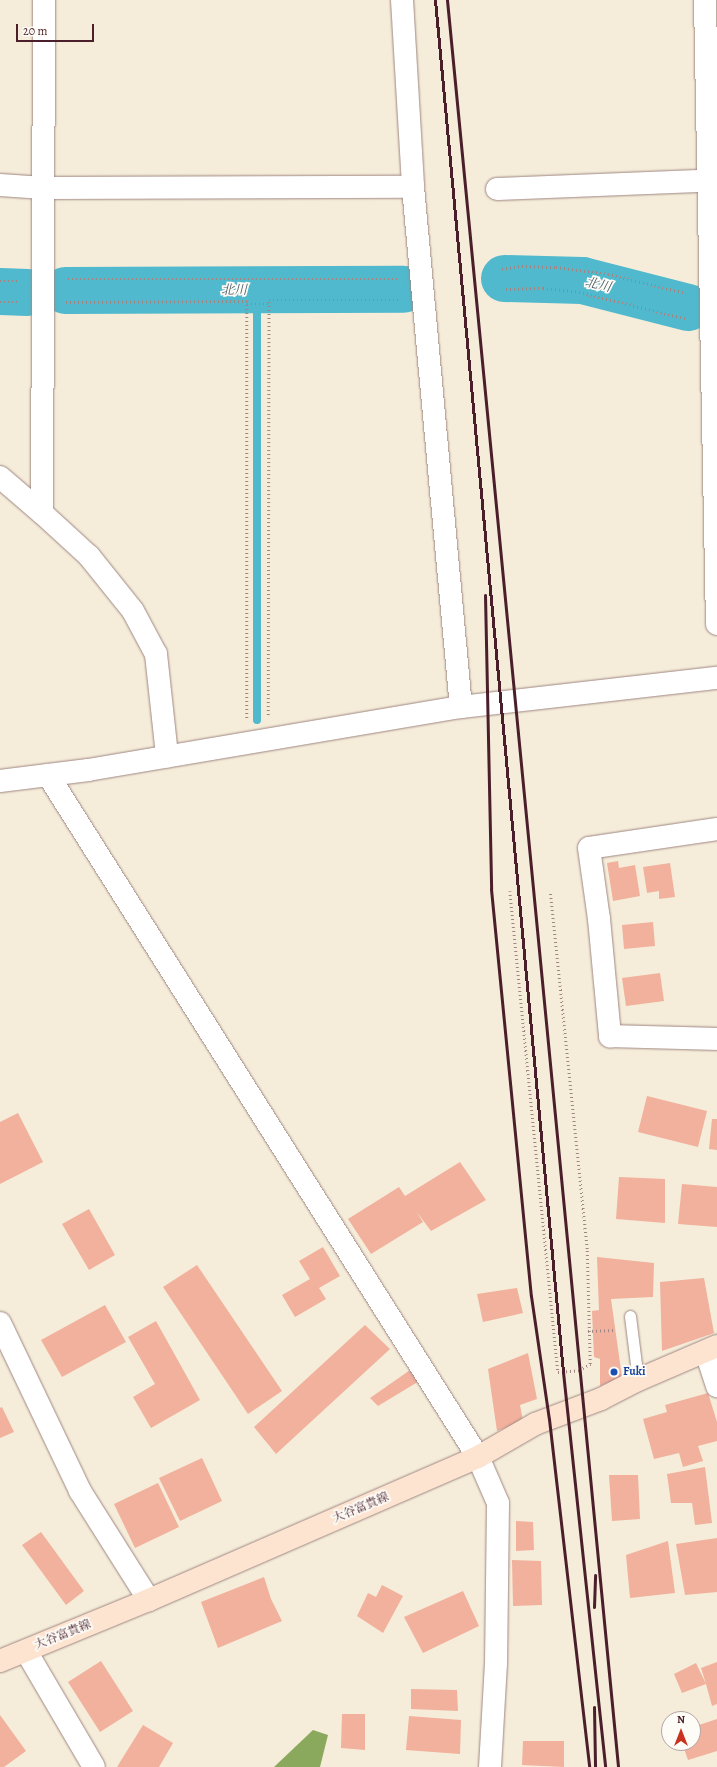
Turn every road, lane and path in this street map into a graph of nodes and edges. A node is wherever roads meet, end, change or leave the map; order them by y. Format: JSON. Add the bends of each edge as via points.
{"nodes":[{"id":1,"x":44,"y":0,"type":"edge"},
{"id":2,"x":402,"y":0,"type":"edge"},
{"id":3,"x":705,"y":0,"type":"edge"},
{"id":4,"x":713,"y":180,"type":"edge"},
{"id":5,"x":0,"y":185,"type":"edge"},
{"id":6,"x":413,"y":187,"type":"junction"},
{"id":7,"x":44,"y":188,"type":"junction"},
{"id":8,"x":497,"y":189,"type":"dead end"},
{"id":9,"x":502,"y":269,"type":"dead end"},
{"id":10,"x":43,"y":280,"type":"junction"},
{"id":11,"x":0,"y":281,"type":"edge"},
{"id":12,"x":506,"y":289,"type":"dead end"},
{"id":13,"x":422,"y":290,"type":"junction"},
{"id":14,"x":711,"y":298,"type":"junction"},
{"id":15,"x":0,"y":302,"type":"edge"},
{"id":16,"x":43,"y":302,"type":"junction"},
{"id":17,"x":247,"y":304,"type":"junction"},
{"id":18,"x":269,"y":304,"type":"junction"},
{"id":19,"x":711,"y":324,"type":"junction"},
{"id":20,"x":0,"y":477,"type":"edge"},
{"id":21,"x":42,"y":513,"type":"junction"},
{"id":22,"x":717,"y":624,"type":"edge"},
{"id":23,"x":717,"y":678,"type":"edge"},
{"id":24,"x":461,"y":706,"type":"junction"},
{"id":25,"x":268,"y":720,"type":"dead end"},
{"id":26,"x":247,"y":724,"type":"dead end"},
{"id":27,"x":167,"y":756,"type":"junction"},
{"id":28,"x":48,"y":775,"type":"junction"},
{"id":29,"x":0,"y":781,"type":"edge"},
{"id":30,"x":717,"y":829,"type":"edge"},
{"id":31,"x":510,"y":891,"type":"dead end"},
{"id":32,"x":550,"y":892,"type":"dead end"},
{"id":33,"x":717,"y":1039,"type":"edge"},
{"id":34,"x":630,"y":1316,"type":"dead end"},
{"id":35,"x":0,"y":1323,"type":"edge"},
{"id":36,"x":632,"y":1330,"type":"junction"},
{"id":37,"x":588,"y":1331,"type":"junction"},
{"id":38,"x":711,"y":1349,"type":"edge"},
{"id":39,"x":638,"y":1380,"type":"junction"},
{"id":40,"x":717,"y":1386,"type":"edge"},
{"id":41,"x":478,"y":1457,"type":"junction"},
{"id":42,"x":149,"y":1600,"type":"junction"},
{"id":43,"x":26,"y":1651,"type":"junction"},
{"id":44,"x":0,"y":1661,"type":"edge"},
{"id":45,"x":88,"y":1762,"type":"edge"},
{"id":46,"x":490,"y":1767,"type":"edge"}],
"edges":[{"from":1,"to":7,"type":"street"},
{"from":2,"to":6,"type":"street"},
{"from":3,"to":4,"type":"street"},
{"from":4,"to":8,"type":"street"},
{"from":4,"to":14,"type":"street"},
{"from":5,"to":7,"type":"street"},
{"from":6,"to":7,"type":"street"},
{"from":6,"to":13,"type":"street"},
{"from":7,"to":10,"type":"street"},
{"from":9,"to":14,"type":"path","via":[[522,266],[556,267],[608,274]]},
{"from":10,"to":11,"type":"path"},
{"from":10,"to":13,"type":"path"},
{"from":10,"to":16,"type":"street"},
{"from":12,"to":19,"type":"path","via":[[543,288],[579,292]]},
{"from":13,"to":18,"type":"path","via":[[269,300]]},
{"from":13,"to":24,"type":"street"},
{"from":14,"to":19,"type":"street"},
{"from":15,"to":16,"type":"path"},
{"from":16,"to":17,"type":"path","via":[[247,301]]},
{"from":16,"to":21,"type":"street"},
{"from":17,"to":18,"type":"path"},
{"from":17,"to":26,"type":"path"},
{"from":18,"to":25,"type":"path"},
{"from":19,"to":22,"type":"street"},
{"from":20,"to":21,"type":"street"},
{"from":21,"to":27,"type":"street","via":[[89,556],[134,611],[156,654]]},
{"from":23,"to":24,"type":"street"},
{"from":24,"to":27,"type":"street"},
{"from":27,"to":28,"type":"street"},
{"from":28,"to":29,"type":"street"},
{"from":28,"to":41,"type":"street"},
{"from":30,"to":33,"type":"street","via":[[589,848],[600,919],[610,1036]]},
{"from":31,"to":37,"type":"path","via":[[558,1372],[579,1370],[590,1364]]},
{"from":32,"to":37,"type":"path","via":[[587,1249]]},
{"from":34,"to":36,"type":"lane"},
{"from":35,"to":42,"type":"street","via":[[80,1490]]},
{"from":36,"to":37,"type":"path"},
{"from":36,"to":39,"type":"lane"},
{"from":38,"to":39,"type":"main road","name":"大谷富貴線"},
{"from":38,"to":40,"type":"street"},
{"from":39,"to":41,"type":"main road","name":"大谷富貴線","via":[[601,1399],[535,1424]]},
{"from":41,"to":42,"type":"main road","name":"大谷富貴線"},
{"from":41,"to":46,"type":"street","via":[[498,1504],[496,1663]]},
{"from":42,"to":43,"type":"main road","name":"大谷富貴線"},
{"from":43,"to":44,"type":"main road","name":"大谷富貴線"},
{"from":43,"to":45,"type":"street"}]}
